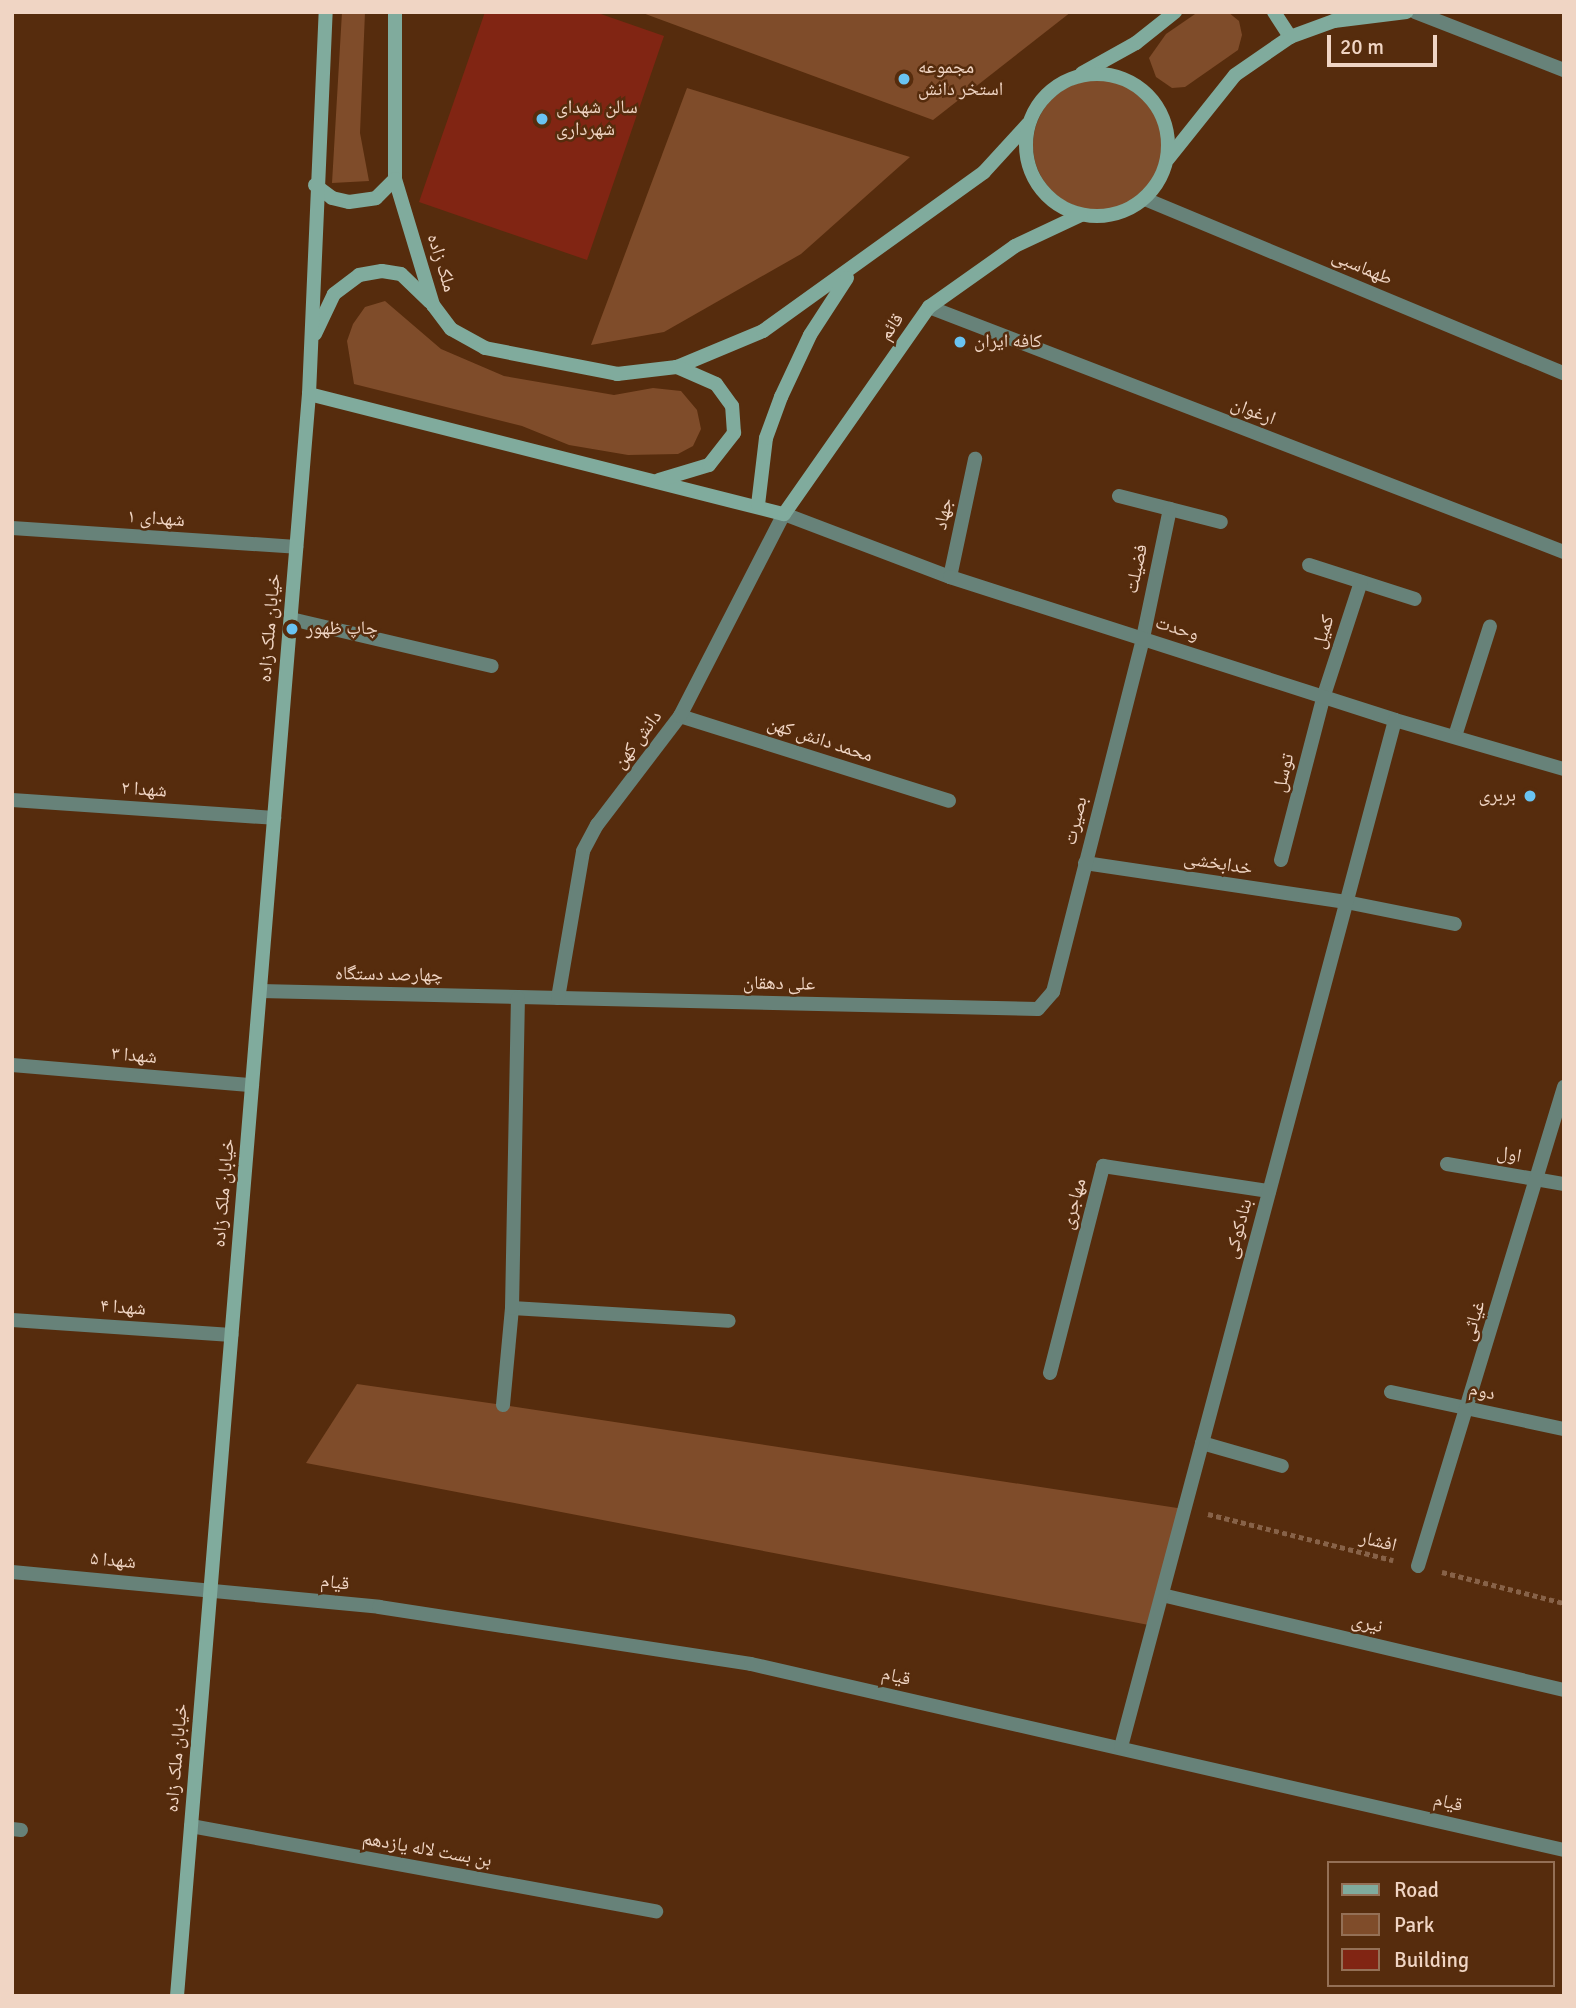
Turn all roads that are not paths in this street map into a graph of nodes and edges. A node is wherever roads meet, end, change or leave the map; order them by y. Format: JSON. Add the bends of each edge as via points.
{"nodes":[{"id":1,"x":326,"y":12,"type":"edge"},
{"id":2,"x":395,"y":12,"type":"edge"},
{"id":3,"x":1175,"y":12,"type":"edge"},
{"id":4,"x":1274,"y":12,"type":"edge"},
{"id":5,"x":1406,"y":12,"type":"edge"},
{"id":6,"x":1415,"y":12,"type":"edge"},
{"id":7,"x":1290,"y":37,"type":"junction"},
{"id":8,"x":1564,"y":70,"type":"edge"},
{"id":9,"x":1078,"y":75,"type":"junction"},
{"id":10,"x":1028,"y":124,"type":"junction"},
{"id":11,"x":1168,"y":160,"type":"junction"},
{"id":12,"x":396,"y":179,"type":"junction"},
{"id":13,"x":315,"y":185,"type":"junction"},
{"id":14,"x":1145,"y":199,"type":"junction"},
{"id":15,"x":1081,"y":215,"type":"junction"},
{"id":16,"x":852,"y":271,"type":"junction"},
{"id":17,"x":433,"y":306,"type":"junction"},
{"id":18,"x":929,"y":307,"type":"junction"},
{"id":19,"x":312,"y":339,"type":"junction"},
{"id":20,"x":677,"y":366,"type":"junction"},
{"id":21,"x":1564,"y":373,"type":"edge"},
{"id":22,"x":309,"y":394,"type":"junction"},
{"id":23,"x":975,"y":459,"type":"dead end"},
{"id":24,"x":656,"y":481,"type":"junction"},
{"id":25,"x":1119,"y":496,"type":"dead end"},
{"id":26,"x":758,"y":505,"type":"junction"},
{"id":27,"x":1170,"y":509,"type":"junction"},
{"id":28,"x":784,"y":514,"type":"junction"},
{"id":29,"x":1221,"y":522,"type":"dead end"},
{"id":30,"x":12,"y":528,"type":"edge"},
{"id":31,"x":296,"y":547,"type":"junction"},
{"id":32,"x":1564,"y":552,"type":"edge"},
{"id":33,"x":1309,"y":565,"type":"dead end"},
{"id":34,"x":950,"y":576,"type":"junction"},
{"id":35,"x":1361,"y":582,"type":"junction"},
{"id":36,"x":1415,"y":599,"type":"dead end"},
{"id":37,"x":290,"y":619,"type":"junction"},
{"id":38,"x":1490,"y":626,"type":"dead end"},
{"id":39,"x":1143,"y":638,"type":"junction"},
{"id":40,"x":492,"y":666,"type":"dead end"},
{"id":41,"x":1324,"y":695,"type":"junction"},
{"id":42,"x":680,"y":716,"type":"junction"},
{"id":43,"x":1395,"y":720,"type":"junction"},
{"id":44,"x":1455,"y":736,"type":"junction"},
{"id":45,"x":1564,"y":769,"type":"edge"},
{"id":46,"x":12,"y":800,"type":"edge"},
{"id":47,"x":949,"y":801,"type":"dead end"},
{"id":48,"x":274,"y":818,"type":"junction"},
{"id":49,"x":1281,"y":860,"type":"dead end"},
{"id":50,"x":1085,"y":863,"type":"junction"},
{"id":51,"x":1346,"y":902,"type":"junction"},
{"id":52,"x":1455,"y":924,"type":"dead end"},
{"id":53,"x":260,"y":991,"type":"junction"},
{"id":54,"x":518,"y":998,"type":"junction"},
{"id":55,"x":558,"y":998,"type":"junction"},
{"id":56,"x":1038,"y":1009,"type":"joint"},
{"id":57,"x":12,"y":1065,"type":"edge"},
{"id":58,"x":252,"y":1085,"type":"junction"},
{"id":59,"x":1564,"y":1087,"type":"edge"},
{"id":60,"x":1447,"y":1164,"type":"dead end"},
{"id":61,"x":1536,"y":1180,"type":"junction"},
{"id":62,"x":1564,"y":1184,"type":"edge"},
{"id":63,"x":1269,"y":1191,"type":"junction"},
{"id":64,"x":512,"y":1308,"type":"junction"},
{"id":65,"x":12,"y":1320,"type":"edge"},
{"id":66,"x":729,"y":1321,"type":"dead end"},
{"id":67,"x":231,"y":1335,"type":"junction"},
{"id":68,"x":1050,"y":1373,"type":"dead end"},
{"id":69,"x":1391,"y":1392,"type":"dead end"},
{"id":70,"x":503,"y":1405,"type":"dead end"},
{"id":71,"x":1468,"y":1408,"type":"junction"},
{"id":72,"x":1564,"y":1430,"type":"edge"},
{"id":73,"x":1202,"y":1443,"type":"junction"},
{"id":74,"x":1282,"y":1466,"type":"dead end"},
{"id":75,"x":1418,"y":1566,"type":"road end"},
{"id":76,"x":12,"y":1572,"type":"edge"},
{"id":77,"x":211,"y":1588,"type":"junction"},
{"id":78,"x":1161,"y":1595,"type":"junction"},
{"id":79,"x":1564,"y":1689,"type":"edge"},
{"id":80,"x":1121,"y":1747,"type":"junction"},
{"id":81,"x":191,"y":1826,"type":"junction"},
{"id":82,"x":1564,"y":1850,"type":"edge"},
{"id":83,"x":656,"y":1912,"type":"dead end"},
{"id":84,"x":177,"y":1996,"type":"edge"}],
"edges":[{"from":1,"to":13,"type":"main road"},
{"from":2,"to":12,"type":"main road","name":"ملک زاده"},
{"from":3,"to":9,"type":"main road","via":[[1136,43]]},
{"from":4,"to":7,"type":"main road"},
{"from":5,"to":7,"type":"main road","via":[[1334,21]]},
{"from":6,"to":8,"type":"street"},
{"from":7,"to":11,"type":"main road","via":[[1235,75]]},
{"from":9,"to":10,"type":"main road","via":[[1039,102]]},
{"from":9,"to":11,"type":"main road","via":[[1126,80],[1147,93],[1161,113],[1168,136]]},
{"from":10,"to":15,"type":"main road","via":[[1025,147],[1035,180],[1059,206]]},
{"from":10,"to":16,"type":"main road","via":[[984,172]]},
{"from":11,"to":14,"type":"main road"},
{"from":12,"to":13,"type":"main road","via":[[376,198],[349,202],[332,198]]},
{"from":12,"to":17,"type":"main road","name":"ملک زاده"},
{"from":13,"to":19,"type":"main road"},
{"from":14,"to":15,"type":"main road","via":[[1125,211]]},
{"from":14,"to":21,"type":"street","name":"طهماسبی"},
{"from":15,"to":18,"type":"main road","name":"قائم","via":[[1015,246]]},
{"from":16,"to":20,"type":"main road","via":[[763,331]]},
{"from":16,"to":26,"type":"main road","via":[[810,335],[781,397],[766,438]]},
{"from":17,"to":19,"type":"main road","via":[[401,274],[359,275],[334,295]]},
{"from":17,"to":20,"type":"main road","name":"ملک زاده","via":[[451,329],[485,348],[617,374]]},
{"from":18,"to":28,"type":"main road","name":"قائم"},
{"from":18,"to":32,"type":"street","name":"ارغوان"},
{"from":19,"to":22,"type":"main road"},
{"from":20,"to":24,"type":"main road","via":[[716,384],[732,406],[734,433],[709,465]]},
{"from":22,"to":24,"type":"main road"},
{"from":22,"to":31,"type":"main road","name":"خیابان ملک زاده"},
{"from":23,"to":34,"type":"street","name":"جهاد"},
{"from":24,"to":26,"type":"main road"},
{"from":25,"to":27,"type":"street"},
{"from":26,"to":28,"type":"main road"},
{"from":27,"to":29,"type":"street"},
{"from":27,"to":39,"type":"street","name":"فضیلت"},
{"from":28,"to":34,"type":"street","name":"وحدت"},
{"from":28,"to":42,"type":"street","name":"دانش کهن"},
{"from":30,"to":31,"type":"street","name":"شهدای ۱"},
{"from":31,"to":37,"type":"main road","name":"خیابان ملک زاده"},
{"from":33,"to":35,"type":"street"},
{"from":34,"to":39,"type":"street","name":"وحدت"},
{"from":35,"to":36,"type":"street"},
{"from":35,"to":41,"type":"street","name":"کمیل"},
{"from":37,"to":40,"type":"street"},
{"from":37,"to":48,"type":"main road","name":"خیابان ملک زاده"},
{"from":38,"to":44,"type":"street"},
{"from":39,"to":41,"type":"street","name":"وحدت"},
{"from":39,"to":50,"type":"street","name":"بصیرت"},
{"from":41,"to":43,"type":"street","name":"وحدت"},
{"from":41,"to":49,"type":"street","name":"توسل"},
{"from":42,"to":47,"type":"street","name":"محمد دانش کهن"},
{"from":42,"to":55,"type":"street","name":"دانش کهن","via":[[583,850]]},
{"from":43,"to":44,"type":"street","name":"وحدت"},
{"from":43,"to":51,"type":"street","name":"بنادکوکی"},
{"from":44,"to":45,"type":"street","name":"وحدت"},
{"from":46,"to":48,"type":"street","name":"شهدا ۲"},
{"from":48,"to":53,"type":"main road","name":"خیابان ملک زاده"},
{"from":50,"to":51,"type":"street","name":"خدابخشی"},
{"from":50,"to":56,"type":"street","name":"بصیرت","via":[[1053,992]]},
{"from":51,"to":52,"type":"street"},
{"from":51,"to":63,"type":"street","name":"بنادکوکی"},
{"from":53,"to":54,"type":"street","name":"چهارصد دستگاه"},
{"from":53,"to":58,"type":"main road","name":"خیابان ملک زاده"},
{"from":54,"to":55,"type":"street","name":"علی دهقان"},
{"from":54,"to":64,"type":"street"},
{"from":55,"to":56,"type":"street","name":"علی دهقان"},
{"from":57,"to":58,"type":"street","name":"شهدا ۳"},
{"from":58,"to":67,"type":"main road","name":"خیابان ملک زاده"},
{"from":59,"to":61,"type":"street","name":"غیاثی"},
{"from":60,"to":61,"type":"street","name":"اول"},
{"from":61,"to":62,"type":"street","name":"اول"},
{"from":61,"to":71,"type":"street","name":"غیاثی"},
{"from":63,"to":68,"type":"street","name":"مهاجری","via":[[1103,1166]]},
{"from":63,"to":73,"type":"street","name":"بنادکوکی"},
{"from":64,"to":66,"type":"street"},
{"from":64,"to":70,"type":"street"},
{"from":65,"to":67,"type":"street","name":"شهدا ۴"},
{"from":67,"to":77,"type":"main road","name":"خیابان ملک زاده"},
{"from":69,"to":71,"type":"street","name":"دوم"},
{"from":71,"to":72,"type":"street","name":"دوم"},
{"from":71,"to":75,"type":"street","name":"غیاثی"},
{"from":73,"to":74,"type":"street"},
{"from":73,"to":78,"type":"street","name":"بنادکوکی"},
{"from":76,"to":77,"type":"street","name":"شهدا ۵"},
{"from":77,"to":80,"type":"street","name":"قیام","via":[[379,1608],[751,1664]]},
{"from":77,"to":81,"type":"main road","name":"خیابان ملک زاده"},
{"from":78,"to":79,"type":"street","name":"نیری"},
{"from":78,"to":80,"type":"street","name":"بنادکوکی"},
{"from":80,"to":82,"type":"street","name":"قیام"},
{"from":81,"to":83,"type":"street","name":"بن بست لاله یازدهم"},
{"from":81,"to":84,"type":"main road","name":"خیابان ملک زاده"}]}
